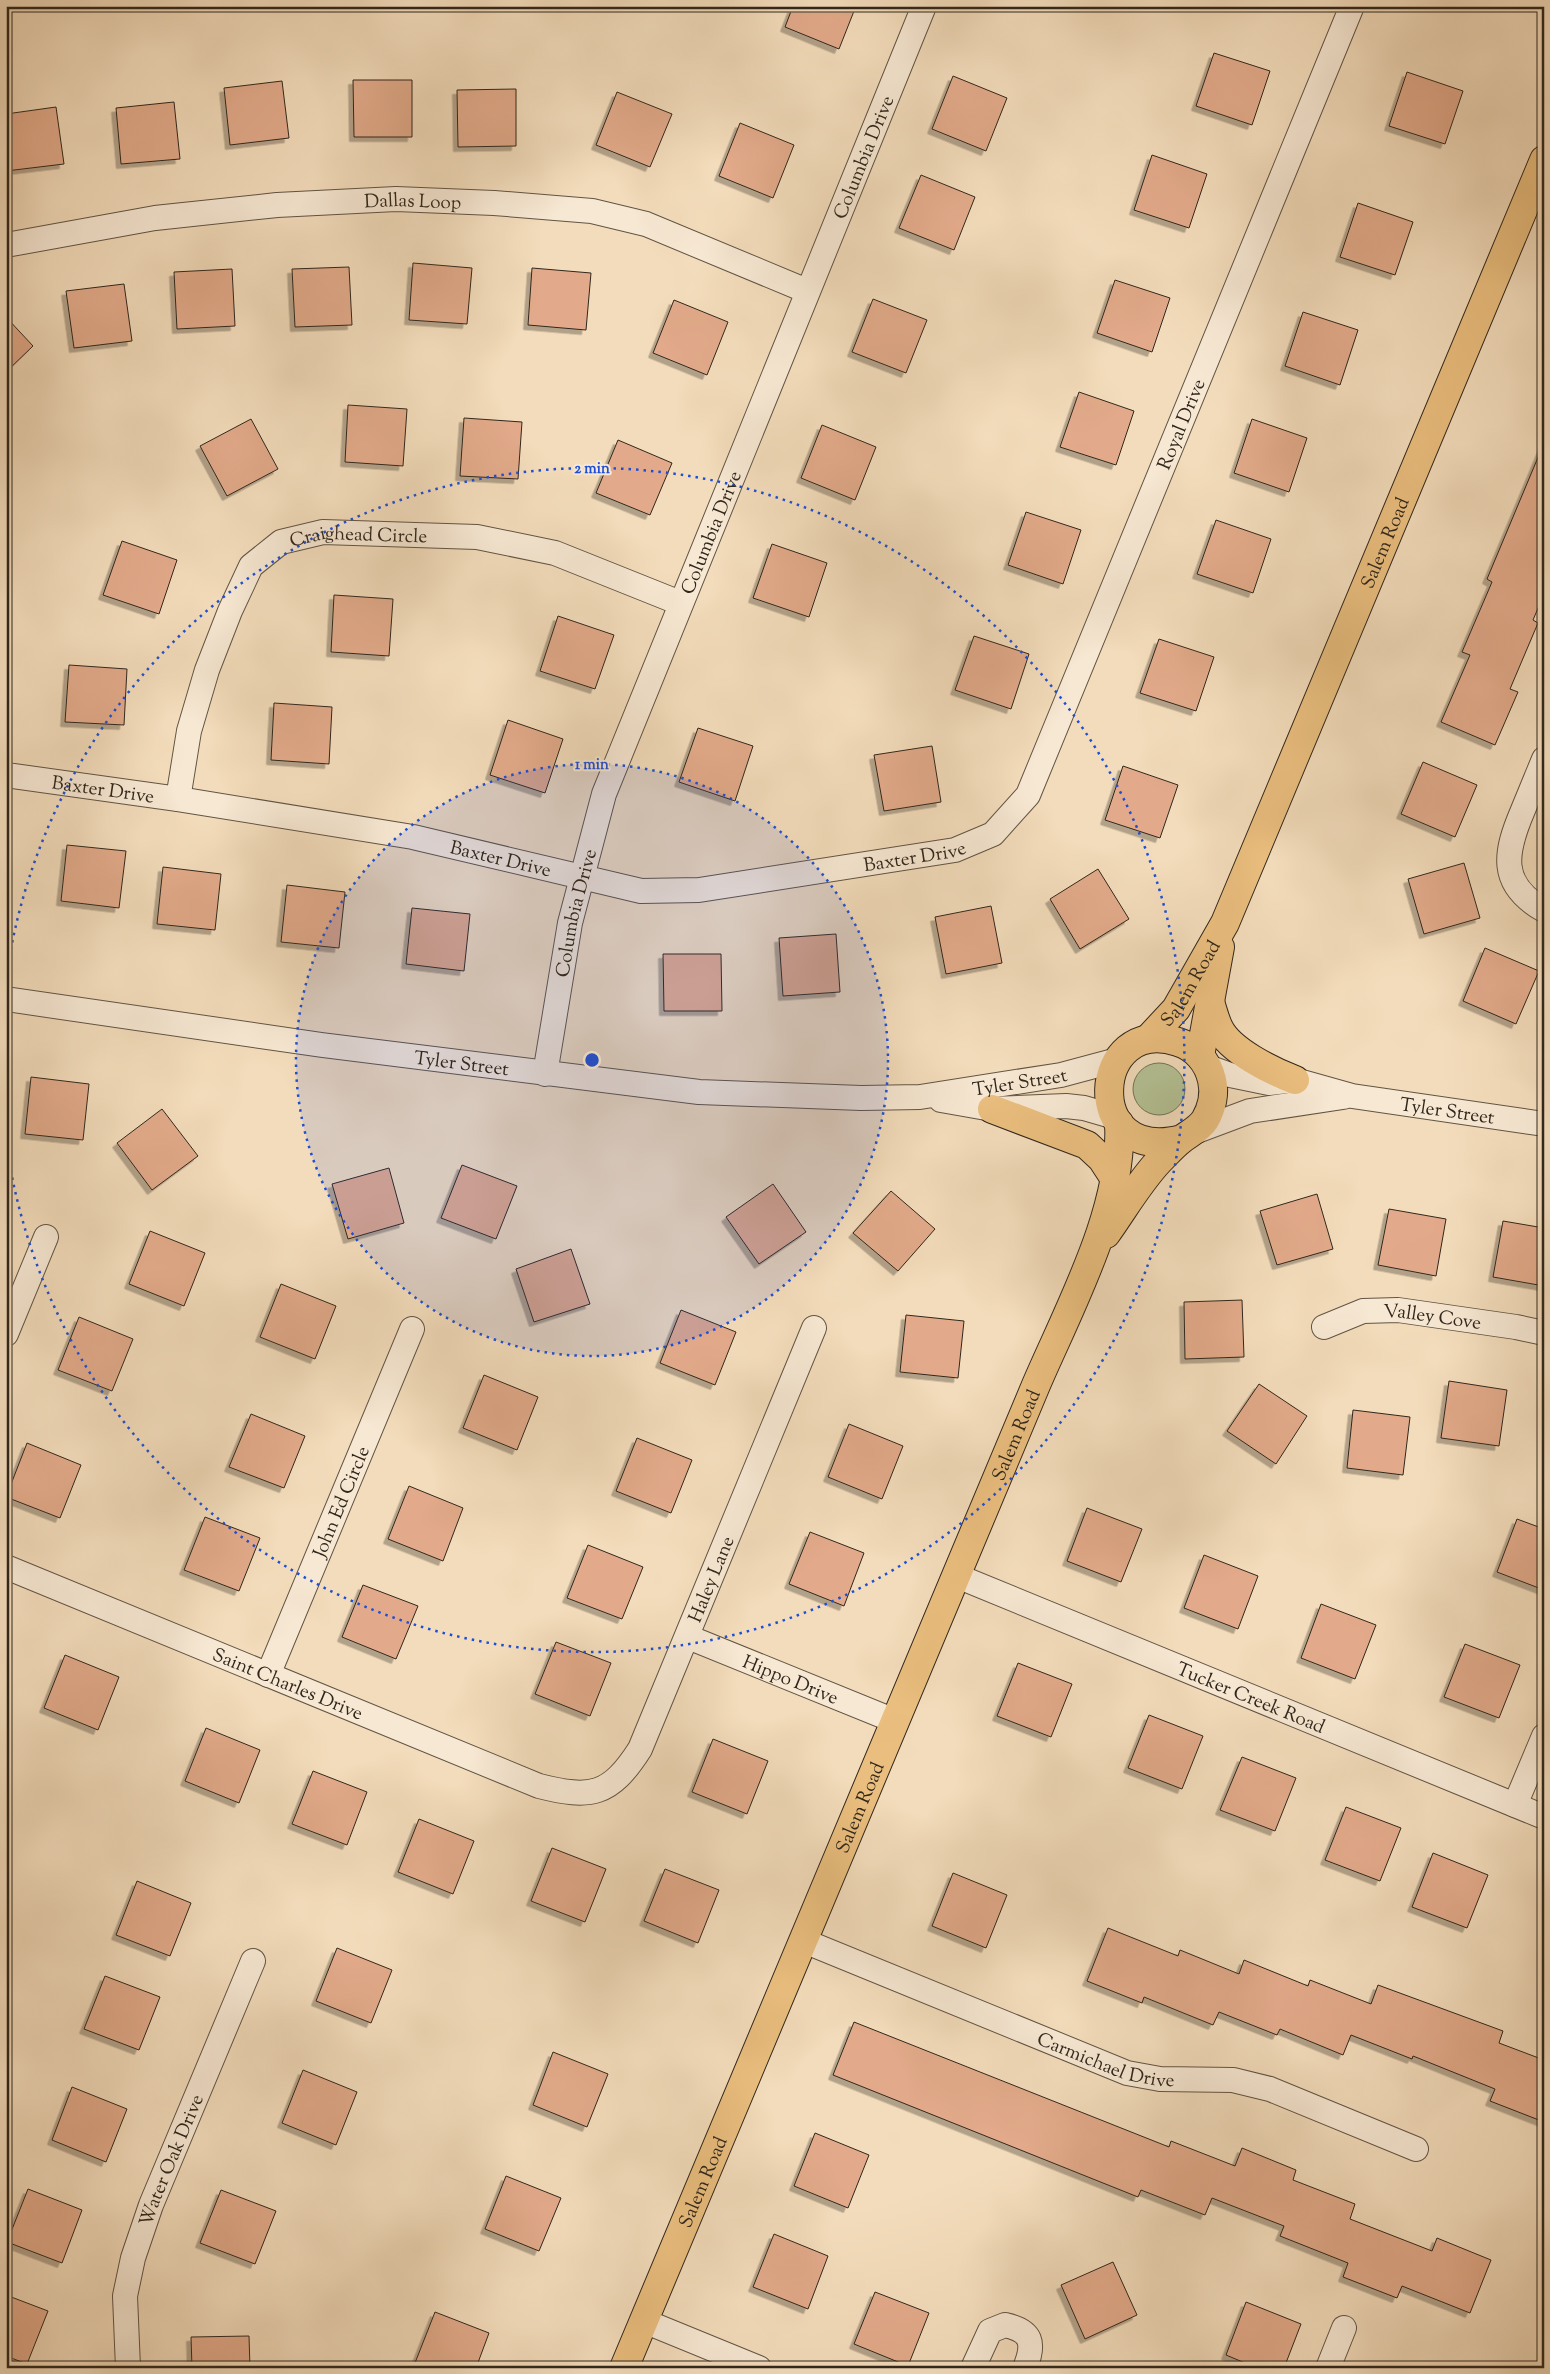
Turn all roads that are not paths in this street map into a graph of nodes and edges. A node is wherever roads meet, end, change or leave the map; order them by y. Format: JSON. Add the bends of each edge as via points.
{"nodes":[{"id":1,"x":924,"y":6,"type":"edge"},
{"id":2,"x":1352,"y":6,"type":"edge"},
{"id":3,"x":1544,"y":160,"type":"edge"},
{"id":4,"x":6,"y":245,"type":"edge"},
{"id":5,"x":807,"y":291,"type":"junction"},
{"id":6,"x":680,"y":603,"type":"junction"},
{"id":7,"x":1544,"y":759,"type":"edge"},
{"id":8,"x":6,"y":775,"type":"edge"},
{"id":9,"x":178,"y":799,"type":"junction"},
{"id":10,"x":993,"y":834,"type":"joint"},
{"id":11,"x":583,"y":877,"type":"junction"},
{"id":12,"x":1544,"y":910,"type":"edge"},
{"id":13,"x":1225,"y":923,"type":"junction"},
{"id":14,"x":6,"y":999,"type":"edge"},
{"id":15,"x":1210,"y":1002,"type":"junction"},
{"id":16,"x":1149,"y":1038,"type":"junction"},
{"id":17,"x":1117,"y":1060,"type":"junction"},
{"id":18,"x":1204,"y":1061,"type":"junction"},
{"id":19,"x":545,"y":1074,"type":"junction"},
{"id":20,"x":1295,"y":1080,"type":"junction"},
{"id":21,"x":920,"y":1096,"type":"junction"},
{"id":22,"x":1352,"y":1096,"type":"junction"},
{"id":23,"x":992,"y":1109,"type":"junction"},
{"id":24,"x":1117,"y":1120,"type":"junction"},
{"id":25,"x":1544,"y":1124,"type":"edge"},
{"id":26,"x":1188,"y":1136,"type":"junction"},
{"id":27,"x":1115,"y":1179,"type":"junction"},
{"id":28,"x":46,"y":1237,"type":"dead end"},
{"id":29,"x":1094,"y":1249,"type":"junction"},
{"id":30,"x":1324,"y":1326,"type":"dead end"},
{"id":31,"x":814,"y":1328,"type":"dead end"},
{"id":32,"x":412,"y":1329,"type":"dead end"},
{"id":33,"x":1544,"y":1333,"type":"edge"},
{"id":34,"x":6,"y":1334,"type":"edge"},
{"id":35,"x":6,"y":1567,"type":"edge"},
{"id":36,"x":957,"y":1576,"type":"junction"},
{"id":37,"x":688,"y":1636,"type":"junction"},
{"id":38,"x":268,"y":1675,"type":"junction"},
{"id":39,"x":895,"y":1721,"type":"junction"},
{"id":40,"x":1544,"y":1736,"type":"edge"},
{"id":41,"x":572,"y":1794,"type":"joint"},
{"id":42,"x":1515,"y":1805,"type":"junction"},
{"id":43,"x":1544,"y":1817,"type":"edge"},
{"id":44,"x":804,"y":1941,"type":"junction"},
{"id":45,"x":253,"y":1961,"type":"dead end"},
{"id":46,"x":1416,"y":2149,"type":"dead end"},
{"id":47,"x":644,"y":2321,"type":"junction"},
{"id":48,"x":1344,"y":2328,"type":"dead end"},
{"id":49,"x":128,"y":2368,"type":"edge"},
{"id":50,"x":624,"y":2368,"type":"edge"},
{"id":51,"x":759,"y":2368,"type":"edge"},
{"id":52,"x":973,"y":2368,"type":"edge"},
{"id":53,"x":1025,"y":2368,"type":"edge"},
{"id":54,"x":1328,"y":2368,"type":"edge"}],
"edges":[{"from":1,"to":5,"type":"street","name":"Columbia Drive"},
{"from":2,"to":10,"type":"street","name":"Royal Drive","via":[[1028,795]]},
{"from":3,"to":13,"type":"main road","name":"Salem Road"},
{"from":4,"to":5,"type":"street","name":"Dallas Loop","via":[[155,218],[277,205],[396,199],[494,203],[592,211],[646,224]]},
{"from":5,"to":6,"type":"street","name":"Columbia Drive"},
{"from":6,"to":9,"type":"street","name":"Craighead Circle","via":[[555,553],[477,537],[324,532],[281,542],[250,566],[230,612],[207,670],[189,731]]},
{"from":6,"to":11,"type":"street","name":"Columbia Drive","via":[[604,794]]},
{"from":7,"to":12,"type":"street","via":[[1513,835],[1508,858],[1511,877],[1518,890]]},
{"from":8,"to":9,"type":"street","name":"Baxter Drive"},
{"from":9,"to":11,"type":"street","name":"Baxter Drive","via":[[414,837]]},
{"from":10,"to":11,"type":"street","name":"Baxter Drive","via":[[956,850],[699,890],[641,891]]},
{"from":11,"to":19,"type":"street","name":"Columbia Drive","via":[[570,923]]},
{"from":13,"to":15,"type":"main road","name":"Salem Road"},
{"from":13,"to":16,"type":"main road","name":"Salem Road","via":[[1176,1009]]},
{"from":14,"to":19,"type":"street","name":"Tyler Street"},
{"from":15,"to":18,"type":"main road","name":"Salem Road"},
{"from":15,"to":20,"type":"main road","via":[[1220,1030],[1233,1044],[1274,1072]]},
{"from":16,"to":17,"type":"main road","via":[[1127,1050]]},
{"from":16,"to":18,"type":"main road","via":[[1184,1044]]},
{"from":17,"to":21,"type":"street","name":"Tyler Street","via":[[1061,1075]]},
{"from":17,"to":24,"type":"main road","via":[[1110,1075],[1108,1092]]},
{"from":18,"to":20,"type":"street","name":"Tyler Street","via":[[1230,1075],[1269,1083]]},
{"from":18,"to":26,"type":"main road","via":[[1212,1080],[1211,1109]]},
{"from":19,"to":21,"type":"street","name":"Tyler Street","via":[[699,1092],[861,1098]]},
{"from":20,"to":22,"type":"street","name":"Tyler Street"},
{"from":21,"to":23,"type":"street","name":"Tyler Street"},
{"from":22,"to":25,"type":"street","name":"Tyler Street"},
{"from":22,"to":26,"type":"street","name":"Tyler Street","via":[[1250,1111]]},
{"from":23,"to":24,"type":"street","name":"Tyler Street","via":[[1066,1106],[1084,1108]]},
{"from":23,"to":27,"type":"main road","via":[[1087,1145],[1102,1159]]},
{"from":24,"to":26,"type":"main road","via":[[1132,1135],[1148,1142],[1165,1144]]},
{"from":24,"to":27,"type":"main road","name":"Salem Road","via":[[1119,1161]]},
{"from":26,"to":29,"type":"main road","name":"Salem Road","via":[[1141,1182]]},
{"from":27,"to":29,"type":"main road","name":"Salem Road"},
{"from":28,"to":34,"type":"street"},
{"from":29,"to":36,"type":"main road","name":"Salem Road"},
{"from":30,"to":33,"type":"street","name":"Valley Cove","via":[[1363,1311],[1398,1310]]},
{"from":31,"to":37,"type":"street","name":"Haley Lane"},
{"from":32,"to":38,"type":"street","name":"John Ed Circle"},
{"from":35,"to":38,"type":"street","name":"Saint Charles Drive"},
{"from":36,"to":39,"type":"main road","name":"Salem Road"},
{"from":36,"to":42,"type":"street","name":"Tucker Creek Road"},
{"from":37,"to":39,"type":"street","name":"Hippo Drive"},
{"from":37,"to":41,"type":"street","name":"Haley Lane","via":[[640,1749],[627,1769],[612,1784],[594,1792]]},
{"from":38,"to":41,"type":"street","name":"Saint Charles Drive","via":[[539,1786]]},
{"from":39,"to":44,"type":"main road","name":"Salem Road"},
{"from":40,"to":42,"type":"street"},
{"from":42,"to":43,"type":"street","name":"Tucker Creek Road"},
{"from":44,"to":46,"type":"street","name":"Carmichael Drive","via":[[1127,2073],[1160,2079],[1233,2080],[1270,2088]]},
{"from":44,"to":47,"type":"main road","name":"Salem Road"},
{"from":45,"to":49,"type":"street","name":"Water Oak Drive","via":[[151,2205],[133,2258],[125,2296]]},
{"from":47,"to":50,"type":"main road","name":"Salem Road"},
{"from":47,"to":51,"type":"street"},
{"from":48,"to":54,"type":"street"},
{"from":52,"to":53,"type":"street","via":[[990,2332],[1005,2325],[1025,2333],[1030,2340],[1031,2349]]}]}
